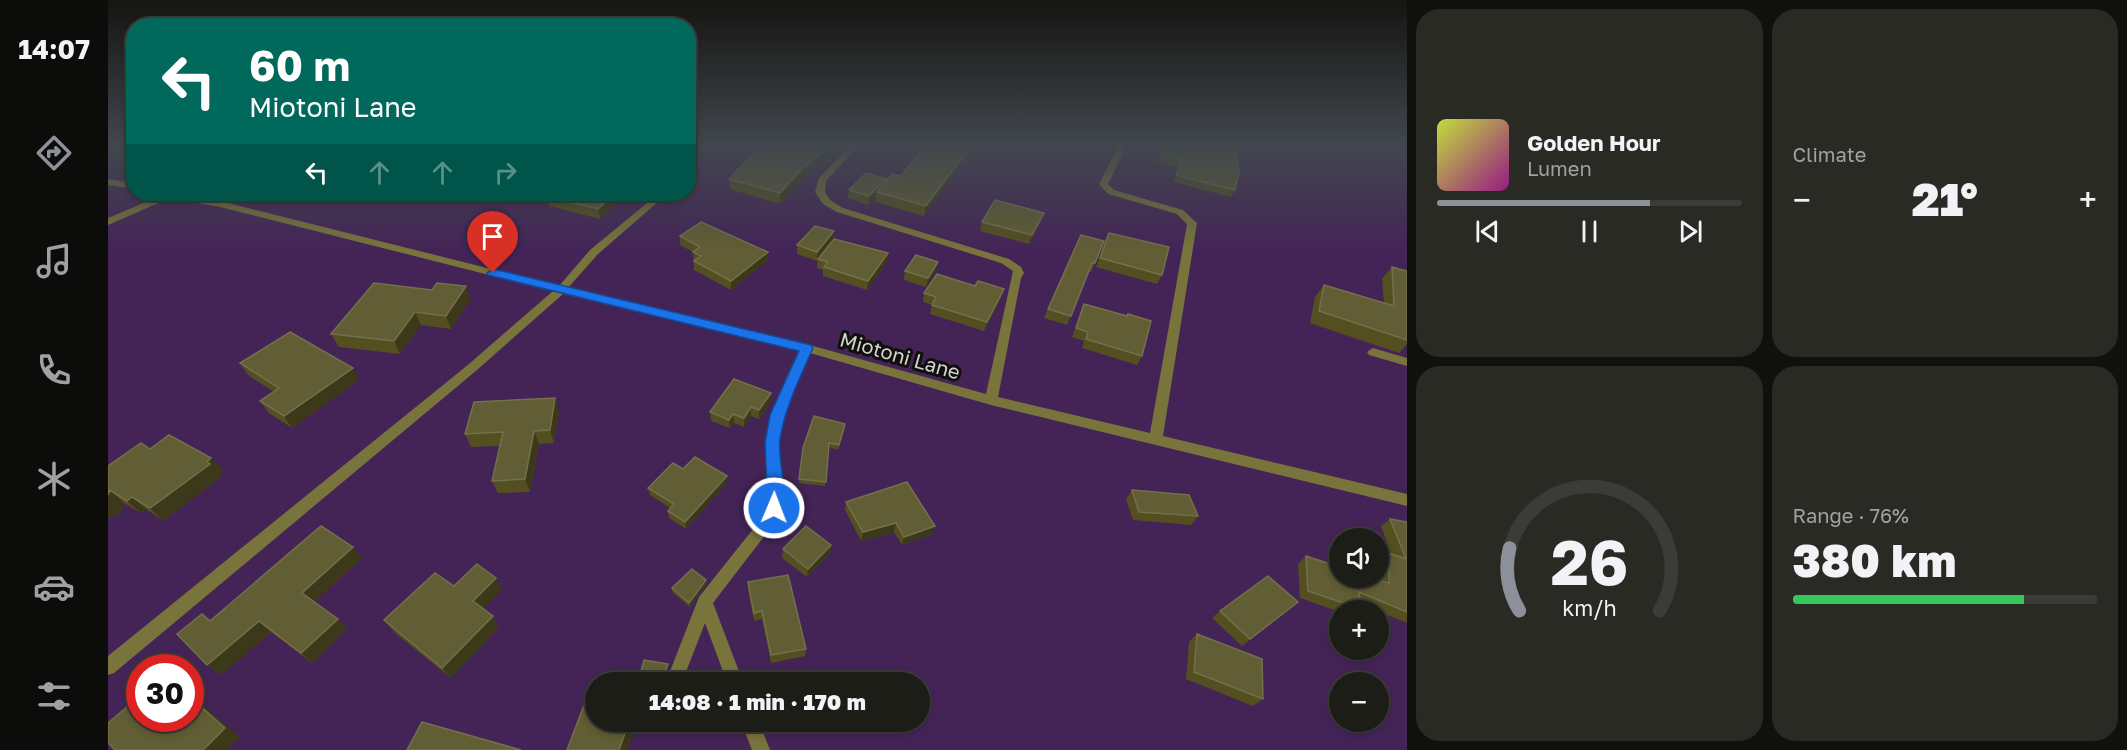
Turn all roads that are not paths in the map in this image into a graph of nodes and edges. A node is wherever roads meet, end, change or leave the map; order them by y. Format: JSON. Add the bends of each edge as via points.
{"nodes":[{"id":1,"x":822,"y":180,"type":"edge"},
{"id":2,"x":1105,"y":180,"type":"edge"},
{"id":3,"x":108,"y":182,"type":"edge"},
{"id":4,"x":126,"y":185,"type":"edge"},
{"id":5,"x":152,"y":201,"type":"edge"},
{"id":6,"x":204,"y":201,"type":"edge"},
{"id":7,"x":655,"y":201,"type":"edge"},
{"id":8,"x":108,"y":222,"type":"edge"},
{"id":9,"x":561,"y":290,"type":"junction"},
{"id":10,"x":806,"y":348,"type":"junction"},
{"id":11,"x":1373,"y":352,"type":"dead end"},
{"id":12,"x":1407,"y":362,"type":"edge"},
{"id":13,"x":991,"y":400,"type":"junction"},
{"id":14,"x":1156,"y":439,"type":"junction"},
{"id":15,"x":1407,"y":500,"type":"edge"},
{"id":16,"x":705,"y":602,"type":"junction"},
{"id":17,"x":108,"y":667,"type":"edge"},
{"id":18,"x":678,"y":672,"type":"edge"},
{"id":19,"x":731,"y":672,"type":"edge"},
{"id":20,"x":754,"y":732,"type":"edge"},
{"id":21,"x":761,"y":750,"type":"edge"}],
"edges":[{"from":1,"to":13,"type":"street","via":[[820,192],[826,202],[840,210],[1005,261],[1017,269]]},
{"from":2,"to":14,"type":"street","via":[[1104,187],[1111,192],[1180,212],[1192,223]]},
{"from":3,"to":4,"type":"street"},
{"from":5,"to":8,"type":"street","name":"Miotoni Lane"},
{"from":6,"to":9,"type":"street","name":"Miotoni Lane"},
{"from":7,"to":9,"type":"street","via":[[587,258]]},
{"from":9,"to":10,"type":"street","name":"Miotoni Lane"},
{"from":9,"to":17,"type":"street"},
{"from":10,"to":13,"type":"street","name":"Miotoni Lane"},
{"from":10,"to":16,"type":"street","via":[[777,415],[772,443],[774,508]]},
{"from":11,"to":12,"type":"street"},
{"from":13,"to":14,"type":"street","name":"Miotoni Lane"},
{"from":14,"to":15,"type":"street","name":"Miotoni Lane"},
{"from":16,"to":18,"type":"street"},
{"from":16,"to":19,"type":"street"},
{"from":20,"to":21,"type":"street"}]}
